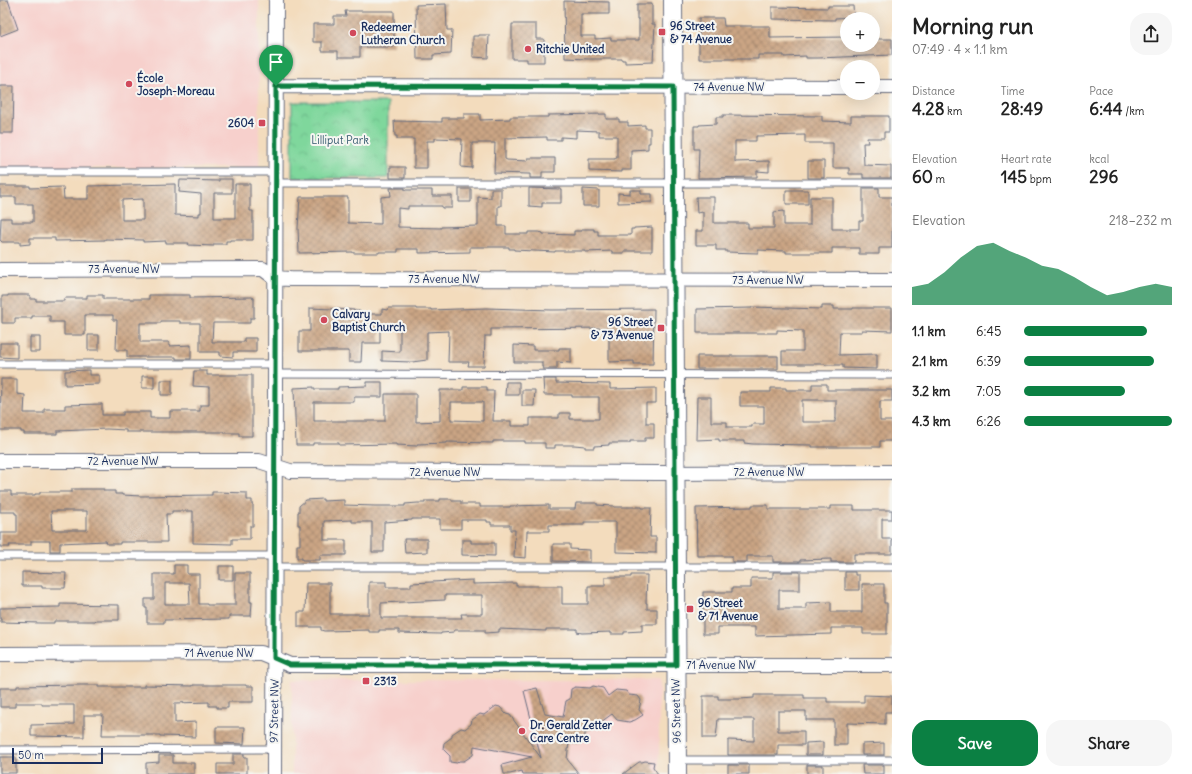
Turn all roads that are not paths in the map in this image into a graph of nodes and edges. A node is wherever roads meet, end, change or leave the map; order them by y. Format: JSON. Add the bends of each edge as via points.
{"nodes":[{"id":1,"x":276,"y":0,"type":"edge"},
{"id":2,"x":673,"y":0,"type":"edge"},
{"id":3,"x":276,"y":86,"type":"junction"},
{"id":4,"x":673,"y":87,"type":"junction"},
{"id":5,"x":840,"y":87,"type":"edge"},
{"id":6,"x":880,"y":87,"type":"edge"},
{"id":7,"x":892,"y":87,"type":"edge"},
{"id":8,"x":0,"y":172,"type":"edge"},
{"id":9,"x":276,"y":177,"type":"junction"},
{"id":10,"x":674,"y":182,"type":"junction"},
{"id":11,"x":892,"y":183,"type":"edge"},
{"id":12,"x":0,"y":270,"type":"edge"},
{"id":13,"x":275,"y":278,"type":"junction"},
{"id":14,"x":674,"y":280,"type":"junction"},
{"id":15,"x":892,"y":280,"type":"edge"},
{"id":16,"x":0,"y":364,"type":"edge"},
{"id":17,"x":275,"y":369,"type":"junction"},
{"id":18,"x":675,"y":375,"type":"junction"},
{"id":19,"x":892,"y":375,"type":"edge"},
{"id":20,"x":0,"y":461,"type":"edge"},
{"id":21,"x":275,"y":466,"type":"junction"},
{"id":22,"x":892,"y":472,"type":"edge"},
{"id":23,"x":676,"y":473,"type":"junction"},
{"id":24,"x":0,"y":556,"type":"edge"},
{"id":25,"x":275,"y":561,"type":"junction"},
{"id":26,"x":675,"y":567,"type":"junction"},
{"id":27,"x":892,"y":567,"type":"edge"},
{"id":28,"x":0,"y":654,"type":"edge"},
{"id":29,"x":274,"y":658,"type":"junction"},
{"id":30,"x":676,"y":665,"type":"junction"},
{"id":31,"x":892,"y":665,"type":"edge"},
{"id":32,"x":274,"y":749,"type":"junction"},
{"id":33,"x":0,"y":750,"type":"edge"},
{"id":34,"x":892,"y":760,"type":"edge"},
{"id":35,"x":677,"y":767,"type":"edge"},
{"id":36,"x":274,"y":774,"type":"edge"}],
"edges":[{"from":1,"to":3,"type":"street","name":"97 Street NW"},
{"from":2,"to":4,"type":"street","name":"96 Street NW"},
{"from":3,"to":4,"type":"street","name":"74 Avenue NW"},
{"from":3,"to":9,"type":"street","name":"97 Street NW"},
{"from":4,"to":5,"type":"street","name":"74 Avenue NW"},
{"from":4,"to":10,"type":"street","name":"96 Street NW"},
{"from":6,"to":7,"type":"street"},
{"from":8,"to":9,"type":"lane"},
{"from":9,"to":10,"type":"lane"},
{"from":9,"to":13,"type":"street","name":"97 Street NW"},
{"from":10,"to":11,"type":"lane"},
{"from":10,"to":14,"type":"street","name":"96 Street NW"},
{"from":12,"to":13,"type":"street","name":"73 Avenue NW","via":[[263,269]]},
{"from":13,"to":14,"type":"street","name":"73 Avenue NW"},
{"from":13,"to":17,"type":"street","name":"97 Street NW"},
{"from":14,"to":15,"type":"street","name":"73 Avenue NW"},
{"from":14,"to":18,"type":"street","name":"96 Street NW"},
{"from":16,"to":17,"type":"lane"},
{"from":17,"to":18,"type":"lane"},
{"from":17,"to":21,"type":"street","name":"97 Street NW"},
{"from":18,"to":19,"type":"lane"},
{"from":18,"to":23,"type":"street","name":"96 Street NW"},
{"from":20,"to":21,"type":"street","name":"72 Avenue NW","via":[[259,461]]},
{"from":21,"to":23,"type":"street","name":"72 Avenue NW","via":[[290,471]]},
{"from":21,"to":25,"type":"street","name":"97 Street NW"},
{"from":22,"to":23,"type":"street","name":"72 Avenue NW"},
{"from":23,"to":26,"type":"street","name":"96 Street NW"},
{"from":24,"to":25,"type":"lane"},
{"from":25,"to":26,"type":"lane"},
{"from":25,"to":29,"type":"street","name":"97 Street NW"},
{"from":26,"to":27,"type":"lane"},
{"from":26,"to":30,"type":"street","name":"96 Street NW"},
{"from":28,"to":29,"type":"street","name":"71 Avenue NW","via":[[261,653]]},
{"from":29,"to":30,"type":"street","name":"71 Avenue NW","via":[[290,665]]},
{"from":29,"to":32,"type":"street","name":"97 Street NW"},
{"from":30,"to":31,"type":"street","name":"71 Avenue NW"},
{"from":30,"to":35,"type":"street","name":"96 Street NW"},
{"from":32,"to":33,"type":"lane"},
{"from":32,"to":36,"type":"street","name":"97 Street NW"},
{"from":34,"to":35,"type":"lane"}]}
